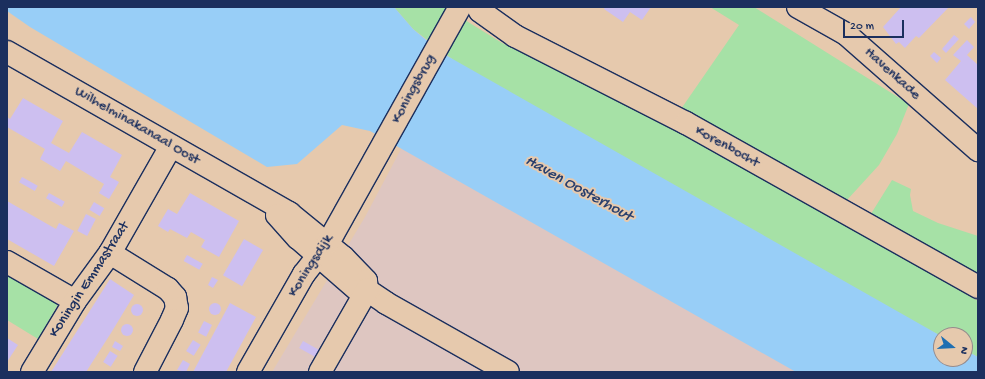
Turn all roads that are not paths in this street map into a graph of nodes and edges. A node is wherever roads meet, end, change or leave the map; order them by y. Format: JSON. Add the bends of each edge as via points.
{"nodes":[{"id":1,"x":478,"y":7,"type":"edge"},
{"id":2,"x":798,"y":7,"type":"edge"},
{"id":3,"x":457,"y":13,"type":"edge"},
{"id":4,"x":7,"y":52,"type":"edge"},
{"id":5,"x":171,"y":146,"type":"junction"},
{"id":6,"x":978,"y":150,"type":"edge"},
{"id":7,"x":374,"y":160,"type":"joint"},
{"id":8,"x":323,"y":250,"type":"junction"},
{"id":9,"x":110,"y":253,"type":"junction"},
{"id":10,"x":7,"y":262,"type":"edge"},
{"id":11,"x":978,"y":287,"type":"edge"},
{"id":12,"x":367,"y":290,"type":"junction"},
{"id":13,"x":75,"y":301,"type":"junction"},
{"id":14,"x":32,"y":372,"type":"edge"},
{"id":15,"x":145,"y":372,"type":"edge"},
{"id":16,"x":248,"y":372,"type":"edge"},
{"id":17,"x":320,"y":372,"type":"edge"},
{"id":18,"x":508,"y":372,"type":"edge"}],
"edges":[{"from":1,"to":11,"type":"street","name":"Korenbocht","via":[[515,36],[686,123]]},
{"from":2,"to":6,"type":"street","name":"Havenkade","via":[[846,34]]},
{"from":3,"to":7,"type":"street","name":"Koningsbrug"},
{"from":4,"to":5,"type":"street","name":"Wilhelminakanaal Oost"},
{"from":5,"to":8,"type":"street","name":"Wilhelminakanaal Oost","via":[[266,201],[298,238]]},
{"from":5,"to":9,"type":"street","name":"Koningin Emmastraat"},
{"from":7,"to":8,"type":"street","name":"Koningsdijk"},
{"from":8,"to":12,"type":"street","name":"Wilhelminakanaal Oost","via":[[359,290]]},
{"from":8,"to":16,"type":"street","name":"Koningsdijk","via":[[304,274]]},
{"from":9,"to":13,"type":"street","name":"Koningin Emmastraat"},
{"from":9,"to":15,"type":"street","via":[[168,289],[175,297],[177,308]]},
{"from":10,"to":13,"type":"street"},
{"from":12,"to":17,"type":"street"},
{"from":12,"to":18,"type":"street","name":"Wilhelminakanaal Oost"},
{"from":13,"to":14,"type":"street","name":"Koningin Emmastraat"}]}
